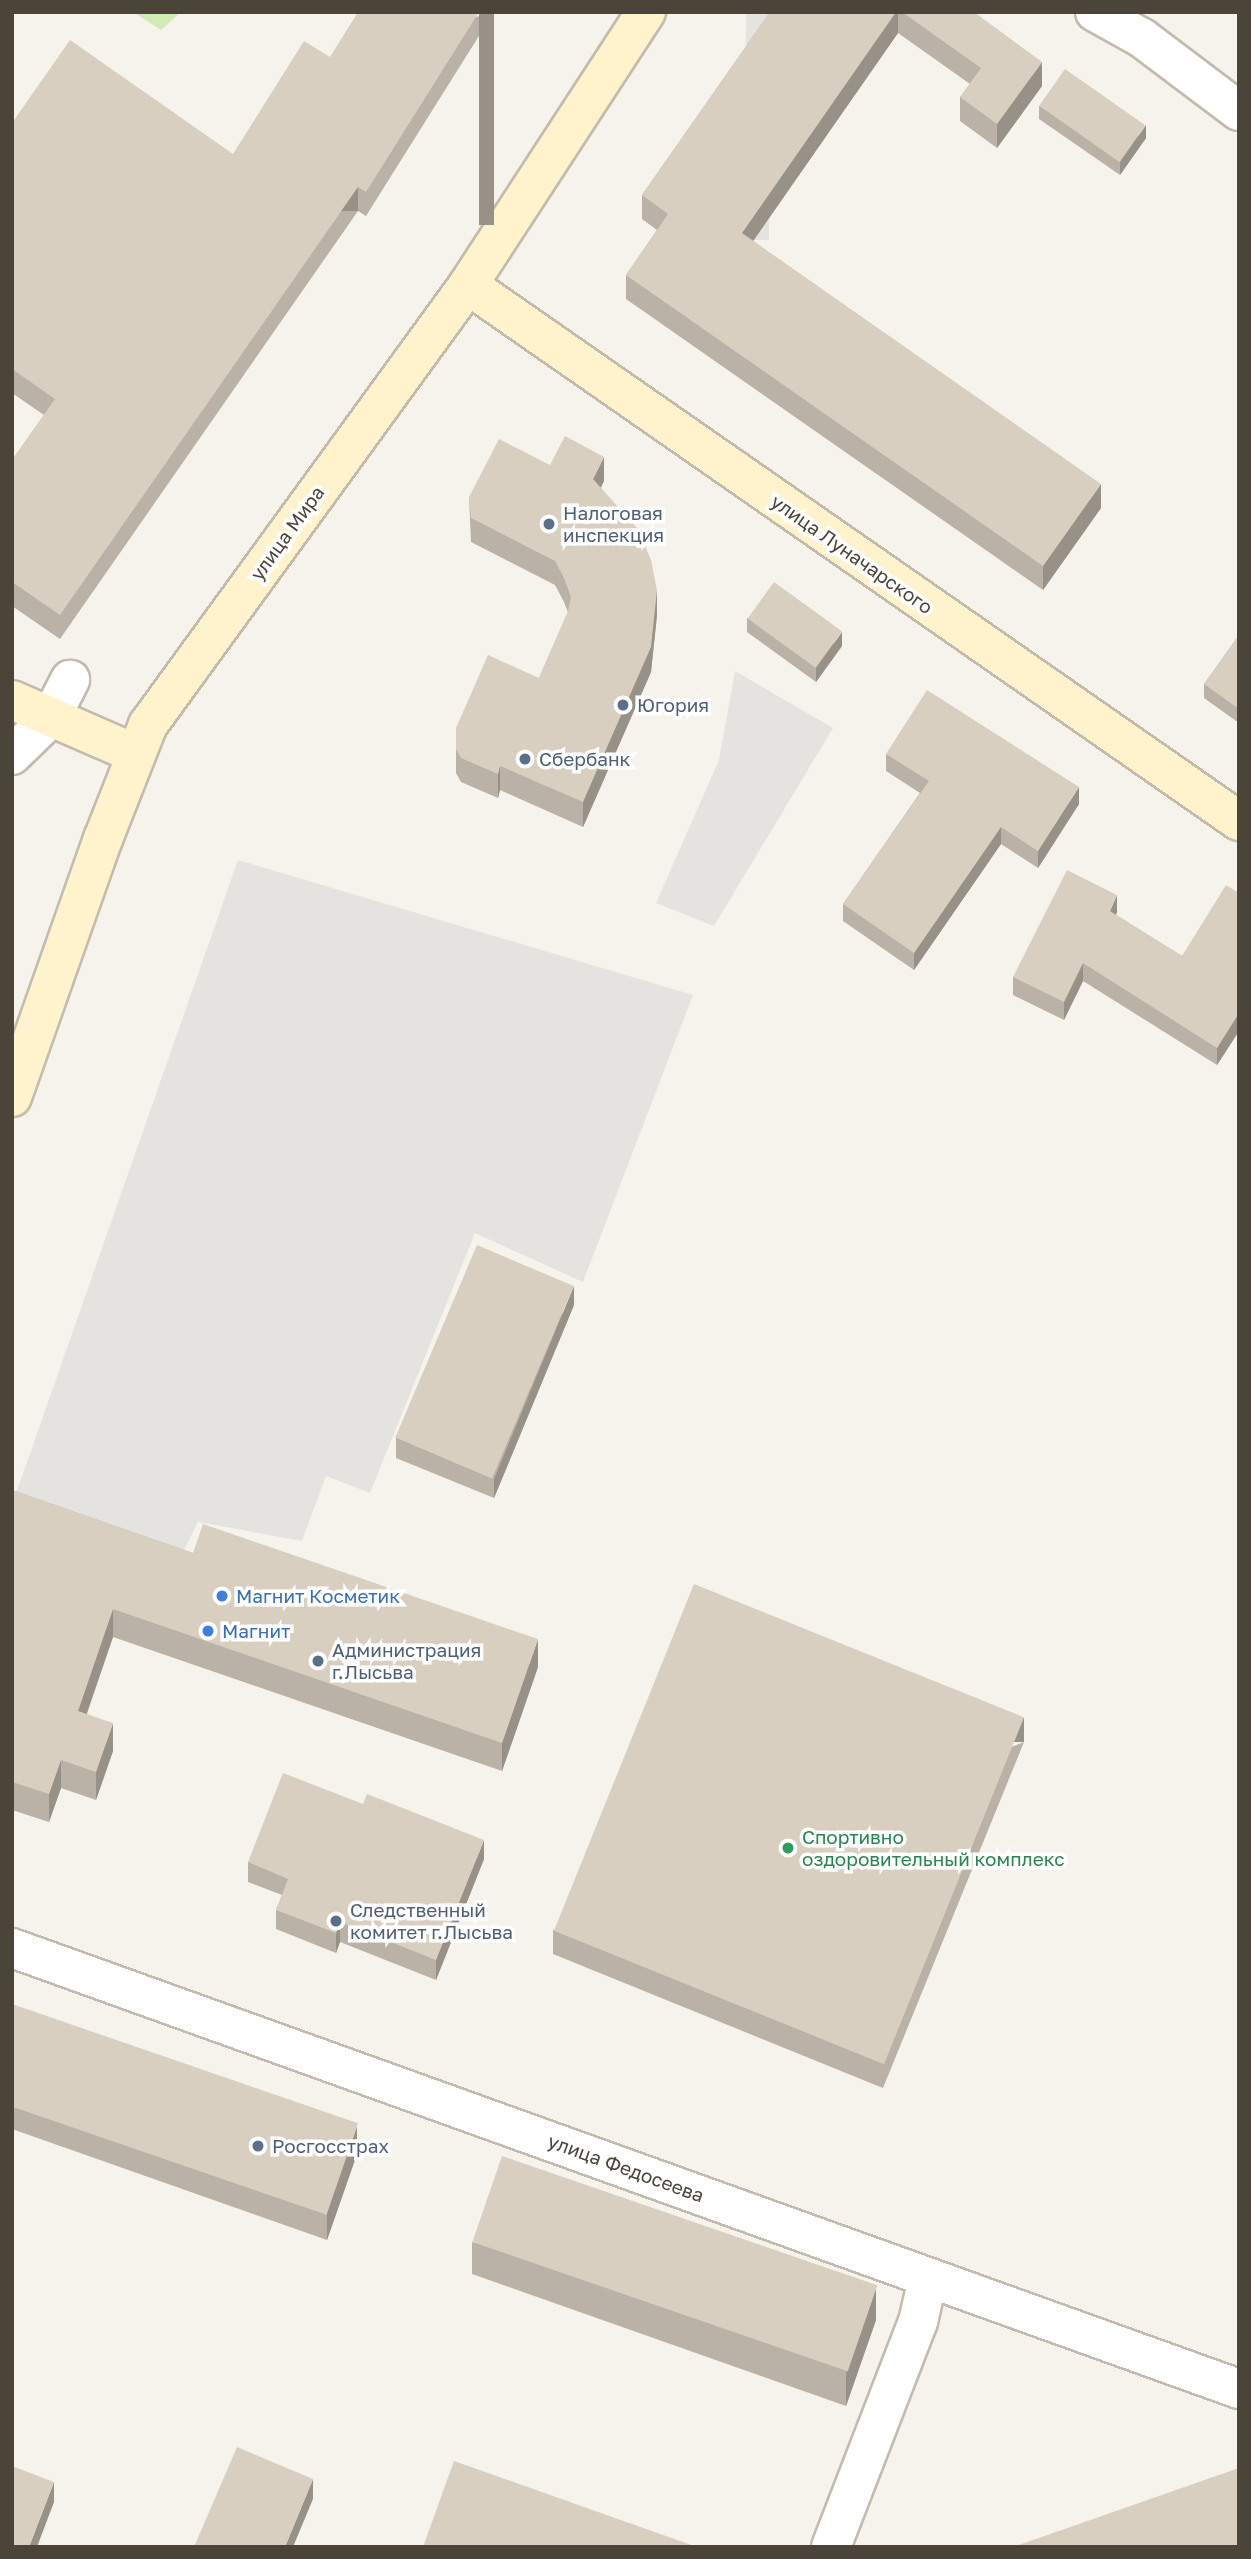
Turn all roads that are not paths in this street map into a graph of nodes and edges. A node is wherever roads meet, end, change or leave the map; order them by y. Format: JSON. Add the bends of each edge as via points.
{"nodes":[{"id":1,"x":646,"y":12,"type":"edge"},
{"id":2,"x":1095,"y":12,"type":"edge"},
{"id":3,"x":1239,"y":111,"type":"edge"},
{"id":4,"x":468,"y":285,"type":"junction"},
{"id":5,"x":70,"y":680,"type":"dead end"},
{"id":6,"x":12,"y":700,"type":"edge"},
{"id":7,"x":51,"y":717,"type":"junction"},
{"id":8,"x":13,"y":754,"type":"edge"},
{"id":9,"x":136,"y":754,"type":"junction"},
{"id":10,"x":1239,"y":821,"type":"edge"},
{"id":11,"x":12,"y":1097,"type":"edge"},
{"id":12,"x":12,"y":1948,"type":"edge"},
{"id":13,"x":928,"y":2278,"type":"junction"},
{"id":14,"x":1239,"y":2389,"type":"edge"},
{"id":15,"x":831,"y":2547,"type":"edge"}],
"edges":[{"from":1,"to":4,"type":"street","name":"улица Мира"},
{"from":2,"to":3,"type":"street","via":[[1142,38]]},
{"from":4,"to":9,"type":"street","name":"улица Мира","via":[[148,725]]},
{"from":4,"to":10,"type":"street","name":"улица Луначарского"},
{"from":5,"to":7,"type":"street"},
{"from":6,"to":7,"type":"street"},
{"from":7,"to":8,"type":"street"},
{"from":7,"to":9,"type":"street"},
{"from":9,"to":11,"type":"street","name":"улица Мира"},
{"from":12,"to":13,"type":"street","name":"улица Федосеева"},
{"from":13,"to":14,"type":"street","name":"улица Федосеева"},
{"from":13,"to":15,"type":"street","via":[[918,2322]]}]}
